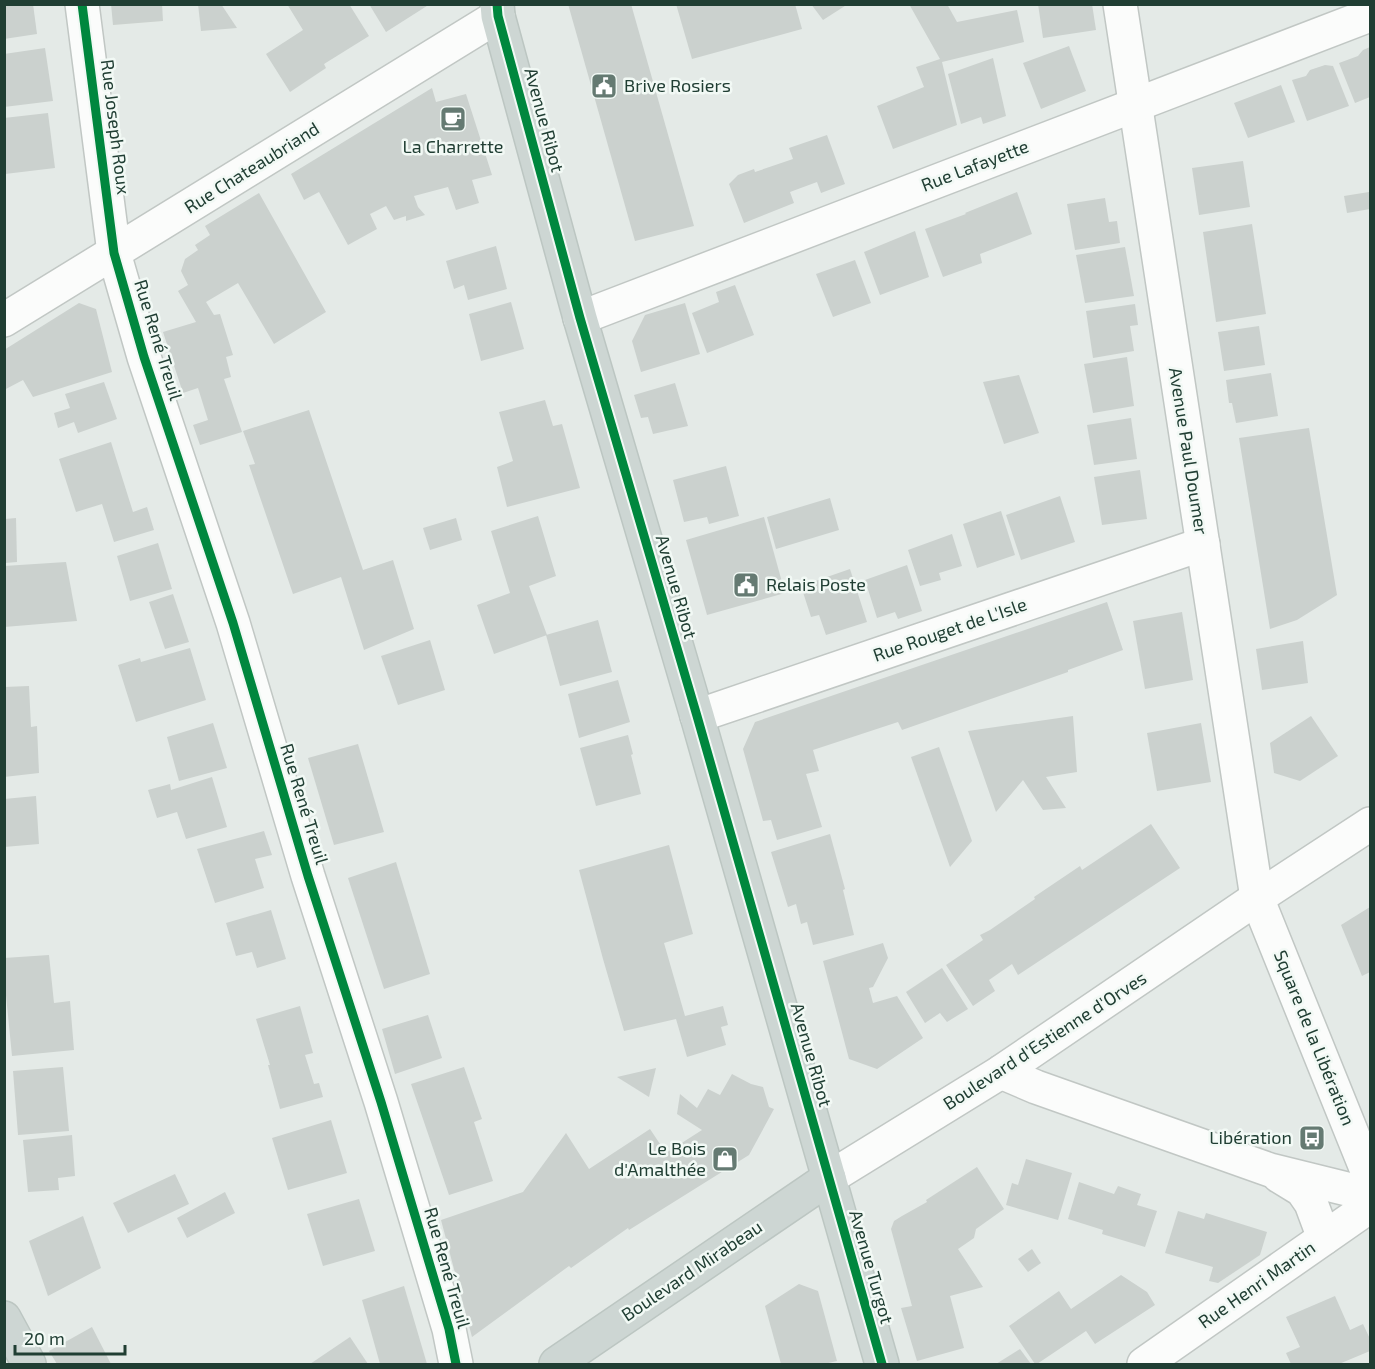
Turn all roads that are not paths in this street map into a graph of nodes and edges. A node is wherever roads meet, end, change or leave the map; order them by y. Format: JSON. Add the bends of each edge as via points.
{"nodes":[{"id":1,"x":82,"y":4,"type":"edge"},
{"id":2,"x":1120,"y":4,"type":"edge"},
{"id":3,"x":498,"y":10,"type":"edge"},
{"id":4,"x":1371,"y":15,"type":"edge"},
{"id":5,"x":1134,"y":105,"type":"junction"},
{"id":6,"x":114,"y":254,"type":"junction"},
{"id":7,"x":580,"y":318,"type":"junction"},
{"id":8,"x":4,"y":320,"type":"edge"},
{"id":9,"x":1203,"y":544,"type":"junction"},
{"id":10,"x":697,"y":716,"type":"junction"},
{"id":11,"x":1371,"y":824,"type":"edge"},
{"id":12,"x":1257,"y":898,"type":"junction"},
{"id":13,"x":1001,"y":1072,"type":"junction"},
{"id":14,"x":1270,"y":1170,"type":"junction"},
{"id":15,"x":829,"y":1178,"type":"junction"},
{"id":16,"x":1371,"y":1178,"type":"edge"},
{"id":17,"x":1371,"y":1197,"type":"edge"},
{"id":18,"x":1371,"y":1206,"type":"edge"},
{"id":19,"x":1324,"y":1238,"type":"junction"},
{"id":20,"x":4,"y":1318,"type":"edge"},
{"id":21,"x":29,"y":1365,"type":"edge"},
{"id":22,"x":456,"y":1365,"type":"edge"},
{"id":23,"x":556,"y":1365,"type":"edge"},
{"id":24,"x":882,"y":1365,"type":"edge"},
{"id":25,"x":1144,"y":1365,"type":"edge"}],
"edges":[{"from":1,"to":6,"type":"street","name":"Rue Joseph Roux"},
{"from":2,"to":5,"type":"street","name":"Avenue Paul Doumer"},
{"from":3,"to":6,"type":"street","name":"Rue Chateaubriand"},
{"from":3,"to":7,"type":"main road","name":"Avenue Ribot"},
{"from":4,"to":5,"type":"street","name":"Rue Lafayette"},
{"from":5,"to":7,"type":"street","name":"Rue Lafayette"},
{"from":5,"to":9,"type":"street","name":"Avenue Paul Doumer"},
{"from":6,"to":8,"type":"street","name":"Rue Chateaubriand"},
{"from":6,"to":22,"type":"street","name":"Rue René Treuil","via":[[381,1102],[449,1329]]},
{"from":7,"to":10,"type":"main road","name":"Avenue Ribot"},
{"from":9,"to":10,"type":"street","name":"Rue Rouget de L'Isle"},
{"from":9,"to":12,"type":"street","name":"Avenue Paul Doumer"},
{"from":10,"to":15,"type":"main road","name":"Avenue Ribot"},
{"from":11,"to":12,"type":"street","name":"Boulevard d'Estienne d'Orves"},
{"from":12,"to":13,"type":"street","name":"Boulevard d'Estienne d'Orves"},
{"from":12,"to":16,"type":"street","name":"Square de la Libération"},
{"from":13,"to":14,"type":"street"},
{"from":13,"to":15,"type":"street","name":"Boulevard d'Estienne d'Orves"},
{"from":14,"to":17,"type":"street"},
{"from":14,"to":19,"type":"street","via":[[1302,1190]]},
{"from":15,"to":23,"type":"main road","name":"Boulevard Mirabeau"},
{"from":15,"to":24,"type":"main road","name":"Avenue Turgot"},
{"from":18,"to":19,"type":"street","name":"Rue Henri Martin"},
{"from":19,"to":25,"type":"street","name":"Rue Henri Martin"},
{"from":20,"to":21,"type":"main road"}]}
